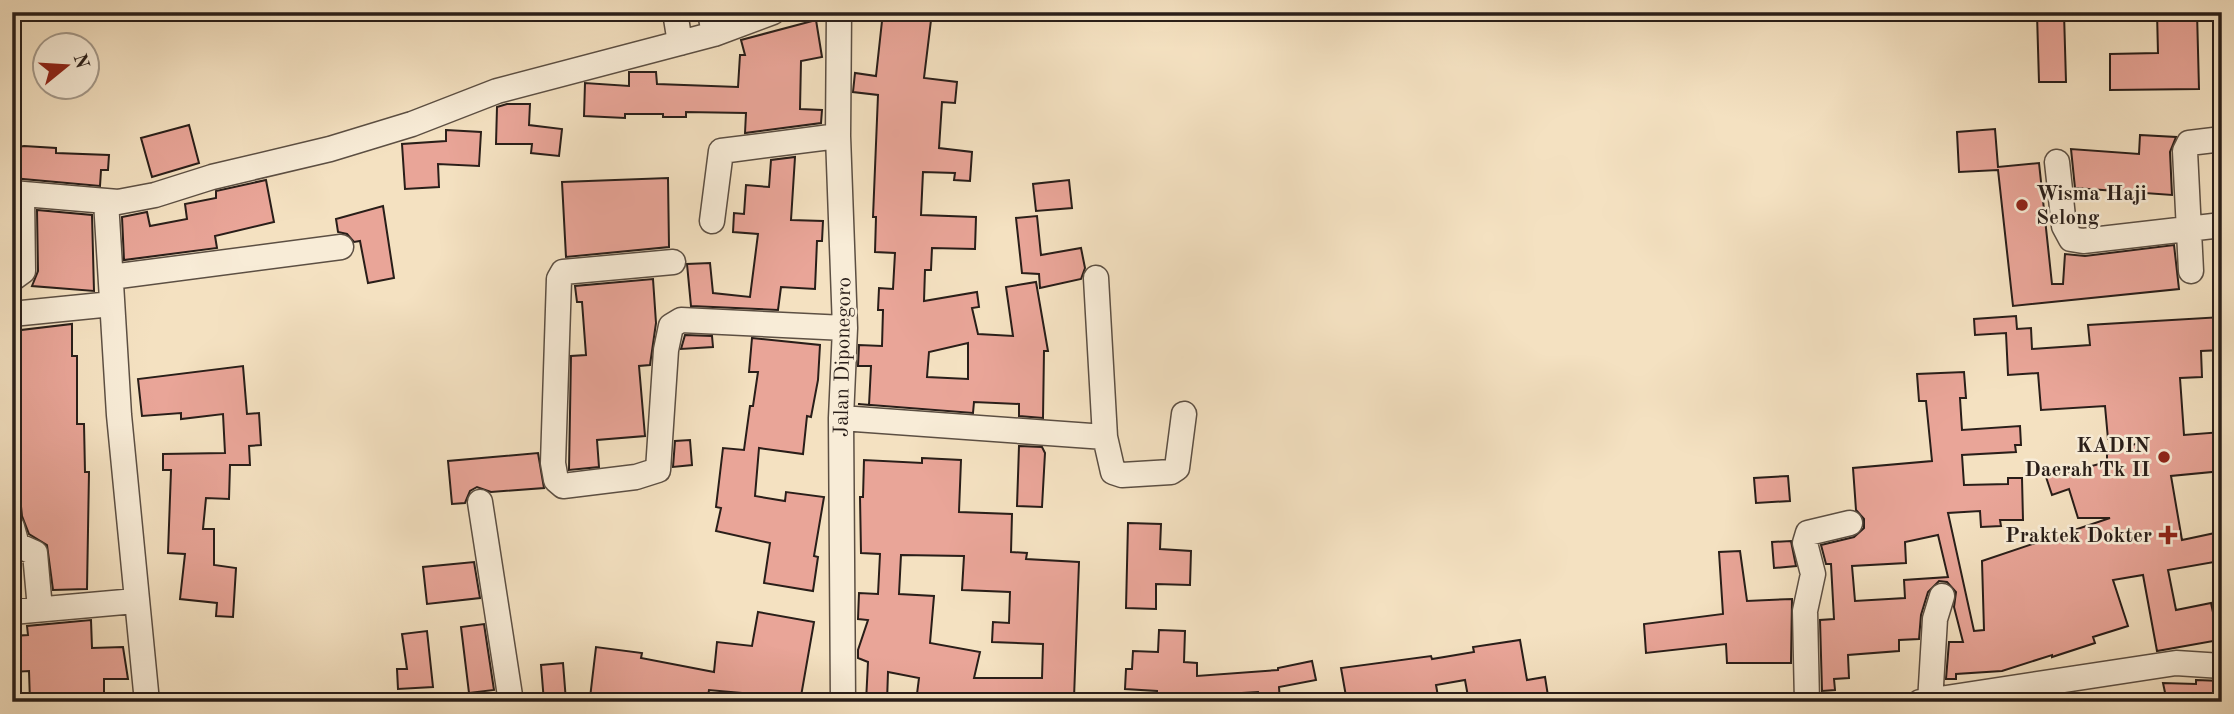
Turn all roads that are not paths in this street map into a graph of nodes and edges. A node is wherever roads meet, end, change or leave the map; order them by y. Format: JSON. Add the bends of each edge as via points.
{"nodes":[{"id":1,"x":675,"y":12,"type":"edge"},
{"id":2,"x":773,"y":12,"type":"edge"},
{"id":3,"x":839,"y":12,"type":"edge"},
{"id":4,"x":712,"y":23,"type":"edge"},
{"id":5,"x":681,"y":43,"type":"junction"},
{"id":6,"x":838,"y":136,"type":"junction"},
{"id":7,"x":2222,"y":139,"type":"edge"},
{"id":8,"x":2057,"y":162,"type":"dead end"},
{"id":9,"x":17,"y":193,"type":"edge"},
{"id":10,"x":106,"y":201,"type":"junction"},
{"id":11,"x":712,"y":221,"type":"dead end"},
{"id":12,"x":2222,"y":225,"type":"edge"},
{"id":13,"x":2191,"y":228,"type":"junction"},
{"id":14,"x":341,"y":247,"type":"dead end"},
{"id":15,"x":673,"y":262,"type":"dead end"},
{"id":16,"x":2191,"y":271,"type":"dead end"},
{"id":17,"x":111,"y":277,"type":"junction"},
{"id":18,"x":1096,"y":278,"type":"dead end"},
{"id":19,"x":12,"y":279,"type":"edge"},
{"id":20,"x":112,"y":304,"type":"junction"},
{"id":21,"x":12,"y":314,"type":"edge"},
{"id":22,"x":845,"y":328,"type":"junction"},
{"id":23,"x":1184,"y":414,"type":"dead end"},
{"id":24,"x":841,"y":418,"type":"junction"},
{"id":25,"x":1105,"y":437,"type":"junction"},
{"id":26,"x":480,"y":502,"type":"dead end"},
{"id":27,"x":1850,"y":523,"type":"dead end"},
{"id":28,"x":12,"y":527,"type":"edge"},
{"id":29,"x":1942,"y":596,"type":"dead end"},
{"id":30,"x":135,"y":601,"type":"junction"},
{"id":31,"x":40,"y":609,"type":"junction"},
{"id":32,"x":12,"y":611,"type":"edge"},
{"id":33,"x":2222,"y":666,"type":"edge"},
{"id":34,"x":1927,"y":701,"type":"edge"},
{"id":35,"x":147,"y":702,"type":"edge"},
{"id":36,"x":510,"y":702,"type":"edge"},
{"id":37,"x":843,"y":702,"type":"edge"},
{"id":38,"x":1807,"y":702,"type":"edge"}],
"edges":[{"from":1,"to":5,"type":"street"},
{"from":2,"to":4,"type":"street"},
{"from":3,"to":6,"type":"street","name":"Jalan Diponegoro"},
{"from":4,"to":5,"type":"street"},
{"from":5,"to":10,"type":"street","via":[[497,91],[330,149],[155,195]]},
{"from":6,"to":11,"type":"street","via":[[721,152]]},
{"from":6,"to":22,"type":"street","name":"Jalan Diponegoro"},
{"from":7,"to":13,"type":"street","via":[[2189,143],[2185,151]]},
{"from":8,"to":13,"type":"street","via":[[2063,226],[2071,239]]},
{"from":9,"to":10,"type":"street"},
{"from":9,"to":19,"type":"street","via":[[23,271]]},
{"from":10,"to":17,"type":"street"},
{"from":12,"to":13,"type":"street"},
{"from":13,"to":16,"type":"street"},
{"from":14,"to":17,"type":"street"},
{"from":15,"to":22,"type":"street","via":[[562,272],[554,463],[556,480],[563,486],[657,470],[670,326],[681,320]]},
{"from":17,"to":20,"type":"street"},
{"from":18,"to":25,"type":"street"},
{"from":20,"to":21,"type":"street"},
{"from":20,"to":30,"type":"street"},
{"from":22,"to":24,"type":"street","name":"Jalan Diponegoro"},
{"from":23,"to":25,"type":"street","via":[[1181,459],[1171,472],[1113,472]]},
{"from":24,"to":25,"type":"street"},
{"from":24,"to":37,"type":"street","name":"Jalan Diponegoro"},
{"from":26,"to":36,"type":"street"},
{"from":27,"to":38,"type":"street","via":[[1808,533],[1805,543],[1813,574],[1805,611]]},
{"from":28,"to":31,"type":"street","via":[[17,545],[35,553]]},
{"from":29,"to":34,"type":"street","via":[[1935,619]]},
{"from":30,"to":31,"type":"street"},
{"from":30,"to":35,"type":"street"},
{"from":31,"to":32,"type":"street"},
{"from":33,"to":34,"type":"street","via":[[2176,663]]}]}
